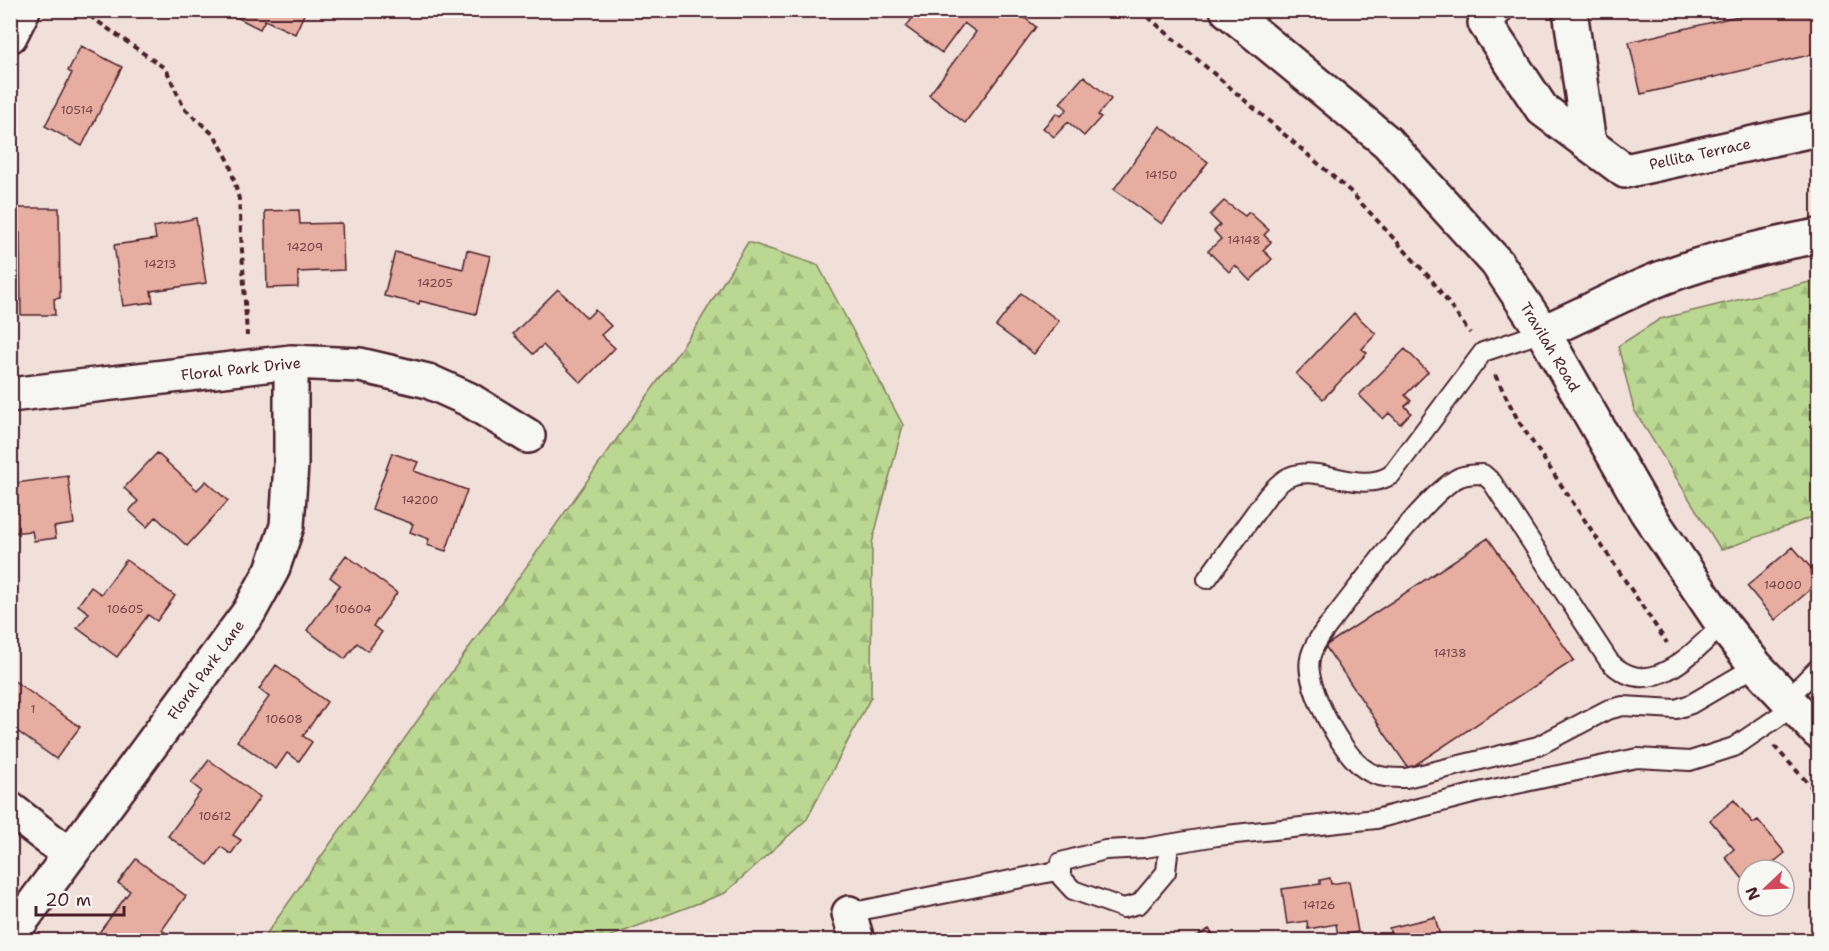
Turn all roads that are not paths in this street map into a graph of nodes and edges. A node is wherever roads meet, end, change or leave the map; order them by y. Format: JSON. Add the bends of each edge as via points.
{"nodes":[{"id":1,"x":22,"y":10,"type":"edge"},
{"id":2,"x":1227,"y":10,"type":"edge"},
{"id":3,"x":1495,"y":10,"type":"edge"},
{"id":4,"x":1570,"y":10,"type":"edge"},
{"id":5,"x":10,"y":36,"type":"edge"},
{"id":6,"x":1818,"y":129,"type":"edge"},
{"id":7,"x":1589,"y":144,"type":"junction"},
{"id":8,"x":1818,"y":236,"type":"edge"},
{"id":9,"x":1543,"y":332,"type":"junction"},
{"id":10,"x":291,"y":362,"type":"junction"},
{"id":11,"x":10,"y":395,"type":"edge"},
{"id":12,"x":528,"y":436,"type":"dead end"},
{"id":13,"x":1207,"y":579,"type":"dead end"},
{"id":14,"x":1723,"y":626,"type":"junction"},
{"id":15,"x":1756,"y":666,"type":"junction"},
{"id":16,"x":1818,"y":668,"type":"edge"},
{"id":17,"x":1791,"y":702,"type":"junction"},
{"id":18,"x":1818,"y":732,"type":"edge"},
{"id":19,"x":10,"y":809,"type":"edge"},
{"id":20,"x":1169,"y":844,"type":"junction"},
{"id":21,"x":70,"y":855,"type":"junction"},
{"id":22,"x":1061,"y":870,"type":"junction"},
{"id":23,"x":853,"y":927,"type":"edge"},
{"id":24,"x":10,"y":936,"type":"edge"}],
"edges":[{"from":1,"to":5,"type":"street"},
{"from":2,"to":9,"type":"street","name":"Travilah Road","via":[[1386,142],[1497,263]]},
{"from":3,"to":7,"type":"street","name":"Pellita Terrace","via":[[1485,23],[1542,109]]},
{"from":4,"to":7,"type":"street"},
{"from":6,"to":7,"type":"street","name":"Pellita Terrace","via":[[1625,171]]},
{"from":8,"to":9,"type":"street","via":[[1689,268]]},
{"from":9,"to":13,"type":"lane","via":[[1483,352],[1391,475],[1380,482],[1303,474],[1289,477],[1268,495]]},
{"from":9,"to":14,"type":"street","name":"Travilah Road","via":[[1646,511]]},
{"from":10,"to":11,"type":"street","name":"Floral Park Drive"},
{"from":10,"to":12,"type":"street","name":"Floral Park Drive","via":[[360,365],[428,381],[468,399]]},
{"from":10,"to":21,"type":"street","name":"Floral Park Lane","via":[[291,464],[286,526],[272,570],[249,612]]},
{"from":14,"to":15,"type":"street","name":"Travilah Road"},
{"from":14,"to":15,"type":"lane","via":[[1680,662],[1655,676],[1644,678],[1620,672],[1483,474],[1459,477],[1429,502],[1327,627],[1310,659],[1315,697],[1350,754],[1366,770],[1385,777],[1406,778],[1538,746],[1607,710],[1623,706],[1676,709]]},
{"from":15,"to":17,"type":"street","name":"Travilah Road"},
{"from":16,"to":17,"type":"lane"},
{"from":17,"to":18,"type":"street","name":"Travilah Road"},
{"from":17,"to":20,"type":"lane","via":[[1734,747],[1690,761],[1637,758],[1376,819]]},
{"from":19,"to":21,"type":"street"},
{"from":20,"to":22,"type":"lane","via":[[1106,850],[1061,862]]},
{"from":20,"to":22,"type":"lane","via":[[1166,872],[1140,904],[1123,908],[1073,890],[1061,877]]},
{"from":21,"to":24,"type":"street","name":"Floral Park Lane"},
{"from":22,"to":23,"type":"lane"}]}
